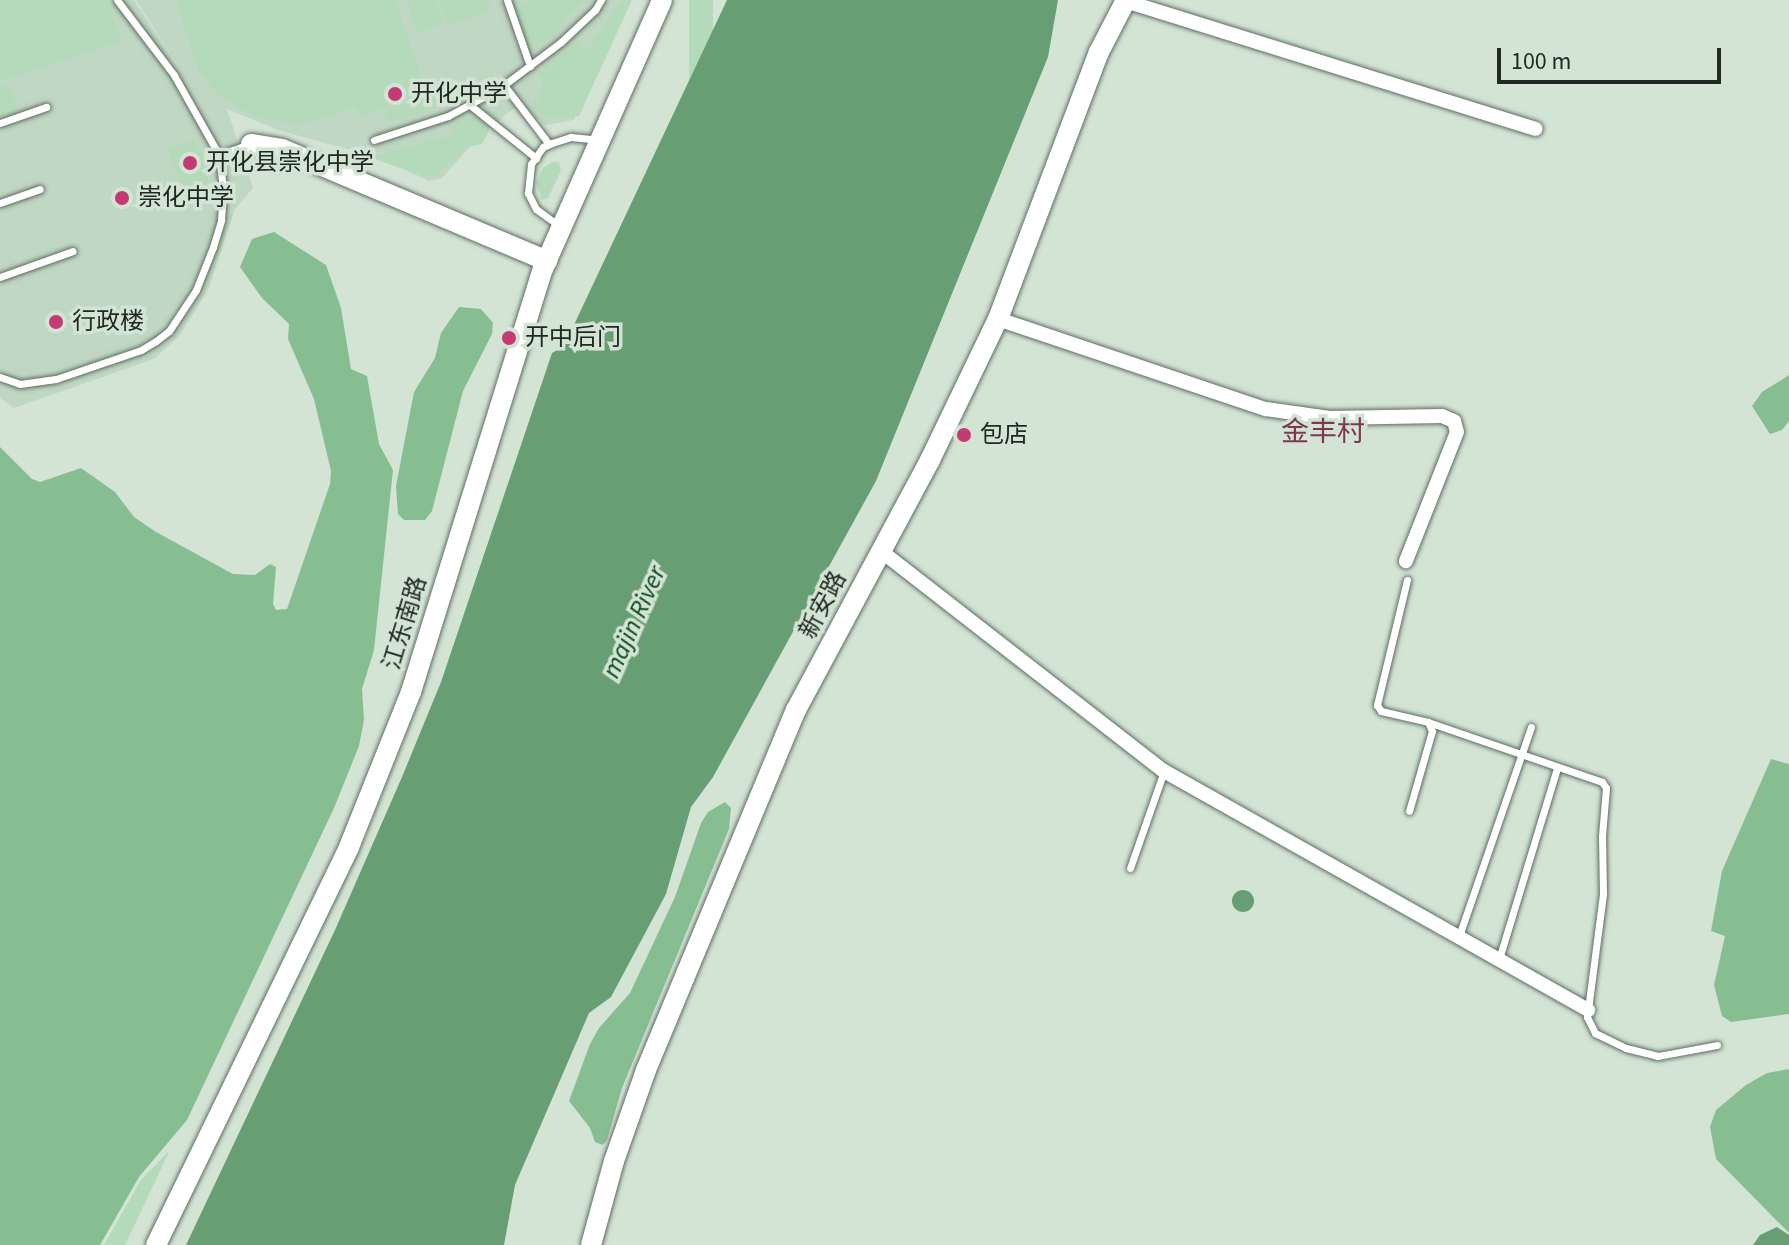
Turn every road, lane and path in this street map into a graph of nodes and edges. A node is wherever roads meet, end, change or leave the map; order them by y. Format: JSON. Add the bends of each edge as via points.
{"nodes":[{"id":1,"x":117,"y":0,"type":"edge"},
{"id":2,"x":507,"y":0,"type":"edge"},
{"id":3,"x":601,"y":0,"type":"edge"},
{"id":4,"x":662,"y":0,"type":"edge"},
{"id":5,"x":1126,"y":1,"type":"edge"},
{"id":6,"x":530,"y":66,"type":"junction"},
{"id":7,"x":504,"y":85,"type":"junction"},
{"id":8,"x":470,"y":105,"type":"junction"},
{"id":9,"x":46,"y":107,"type":"dead end"},
{"id":10,"x":0,"y":123,"type":"edge"},
{"id":11,"x":1535,"y":129,"type":"dead end"},
{"id":12,"x":374,"y":140,"type":"dead end"},
{"id":13,"x":600,"y":140,"type":"junction"},
{"id":14,"x":251,"y":144,"type":"joint"},
{"id":15,"x":549,"y":144,"type":"junction"},
{"id":16,"x":219,"y":155,"type":"junction"},
{"id":17,"x":536,"y":158,"type":"junction"},
{"id":18,"x":40,"y":189,"type":"dead end"},
{"id":19,"x":0,"y":203,"type":"edge"},
{"id":20,"x":561,"y":228,"type":"junction"},
{"id":21,"x":73,"y":251,"type":"dead end"},
{"id":22,"x":547,"y":261,"type":"junction"},
{"id":23,"x":0,"y":277,"type":"edge"},
{"id":24,"x":998,"y":319,"type":"junction"},
{"id":25,"x":0,"y":377,"type":"edge"},
{"id":26,"x":881,"y":551,"type":"junction"},
{"id":27,"x":1406,"y":561,"type":"dead end"},
{"id":28,"x":1407,"y":580,"type":"dead end"},
{"id":29,"x":1428,"y":722,"type":"junction"},
{"id":30,"x":1531,"y":727,"type":"dead end"},
{"id":31,"x":1521,"y":755,"type":"junction"},
{"id":32,"x":1557,"y":768,"type":"junction"},
{"id":33,"x":1164,"y":771,"type":"junction"},
{"id":34,"x":1409,"y":811,"type":"dead end"},
{"id":35,"x":1130,"y":868,"type":"dead end"},
{"id":36,"x":1459,"y":936,"type":"junction"},
{"id":37,"x":1499,"y":959,"type":"junction"},
{"id":38,"x":1588,"y":1010,"type":"junction"},
{"id":39,"x":1717,"y":1045,"type":"dead end"},
{"id":40,"x":156,"y":1245,"type":"edge"},
{"id":41,"x":591,"y":1245,"type":"edge"}],
"edges":[{"from":1,"to":16,"type":"lane","via":[[174,75]]},
{"from":2,"to":6,"type":"lane"},
{"from":3,"to":6,"type":"lane"},
{"from":4,"to":13,"type":"street","name":"江东南路"},
{"from":5,"to":11,"type":"street"},
{"from":5,"to":24,"type":"street","name":"新安路","via":[[1099,52]]},
{"from":6,"to":7,"type":"lane"},
{"from":7,"to":8,"type":"lane"},
{"from":7,"to":15,"type":"lane"},
{"from":8,"to":12,"type":"lane"},
{"from":8,"to":17,"type":"lane"},
{"from":9,"to":10,"type":"lane"},
{"from":13,"to":15,"type":"lane","via":[[571,137]]},
{"from":13,"to":20,"type":"street","name":"江东南路"},
{"from":14,"to":16,"type":"lane"},
{"from":14,"to":22,"type":"street","via":[[282,149]]},
{"from":15,"to":17,"type":"lane"},
{"from":16,"to":25,"type":"lane","via":[[221,220],[196,290],[169,331],[141,350],[56,379],[20,384]]},
{"from":17,"to":20,"type":"lane","via":[[527,179],[528,193],[536,209]]},
{"from":18,"to":19,"type":"lane"},
{"from":20,"to":22,"type":"street","name":"江东南路"},
{"from":21,"to":23,"type":"lane"},
{"from":22,"to":40,"type":"street","name":"江东南路","via":[[411,692],[349,847]]},
{"from":24,"to":26,"type":"street","name":"新安路"},
{"from":24,"to":27,"type":"street","via":[[1266,409],[1319,418],[1442,416],[1454,421],[1457,432]]},
{"from":26,"to":33,"type":"street"},
{"from":26,"to":41,"type":"street","name":"新安路","via":[[796,710],[676,998],[614,1161]]},
{"from":28,"to":29,"type":"lane","via":[[1377,705],[1381,711]]},
{"from":29,"to":31,"type":"lane"},
{"from":29,"to":34,"type":"lane","via":[[1432,731]]},
{"from":30,"to":31,"type":"lane"},
{"from":31,"to":32,"type":"lane"},
{"from":31,"to":36,"type":"lane"},
{"from":32,"to":37,"type":"lane"},
{"from":32,"to":38,"type":"lane","via":[[1602,782],[1606,788],[1603,894]]},
{"from":33,"to":35,"type":"lane"},
{"from":33,"to":36,"type":"street"},
{"from":36,"to":37,"type":"street"},
{"from":37,"to":38,"type":"street"},
{"from":38,"to":39,"type":"lane","via":[[1595,1033],[1626,1048],[1658,1056]]}]}
